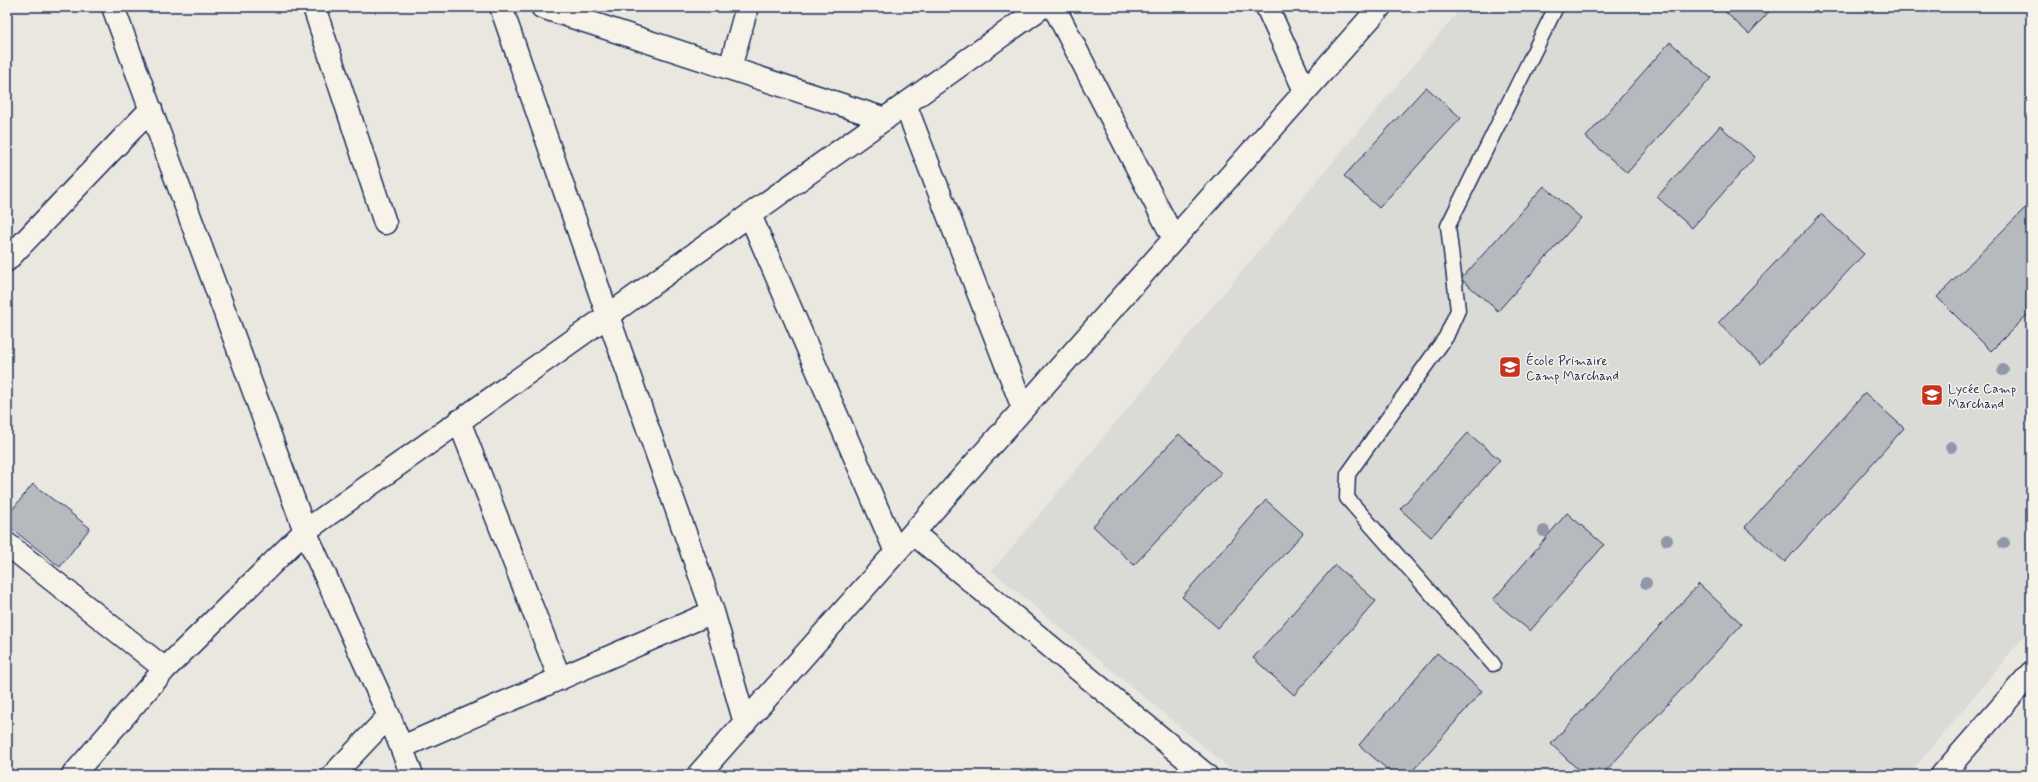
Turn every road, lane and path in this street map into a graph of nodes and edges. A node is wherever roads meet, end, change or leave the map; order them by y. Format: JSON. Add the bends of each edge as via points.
{"nodes":[{"id":1,"x":113,"y":7,"type":"edge"},
{"id":2,"x":314,"y":7,"type":"edge"},
{"id":3,"x":501,"y":7,"type":"edge"},
{"id":4,"x":747,"y":7,"type":"edge"},
{"id":5,"x":1042,"y":7,"type":"edge"},
{"id":6,"x":1054,"y":7,"type":"edge"},
{"id":7,"x":1267,"y":7,"type":"edge"},
{"id":8,"x":1380,"y":7,"type":"edge"},
{"id":9,"x":1556,"y":7,"type":"edge"},
{"id":10,"x":551,"y":8,"type":"edge"},
{"id":11,"x":730,"y":68,"type":"junction"},
{"id":12,"x":1305,"y":91,"type":"junction"},
{"id":13,"x":905,"y":104,"type":"junction"},
{"id":14,"x":151,"y":109,"type":"junction"},
{"id":15,"x":885,"y":119,"type":"junction"},
{"id":16,"x":750,"y":215,"type":"junction"},
{"id":17,"x":385,"y":223,"type":"dead end"},
{"id":18,"x":1174,"y":239,"type":"junction"},
{"id":19,"x":7,"y":260,"type":"edge"},
{"id":20,"x":608,"y":316,"type":"junction"},
{"id":21,"x":1023,"y":408,"type":"junction"},
{"id":22,"x":459,"y":421,"type":"junction"},
{"id":23,"x":305,"y":531,"type":"junction"},
{"id":24,"x":913,"y":533,"type":"junction"},
{"id":25,"x":7,"y":544,"type":"edge"},
{"id":26,"x":896,"y":552,"type":"junction"},
{"id":27,"x":713,"y":612,"type":"junction"},
{"id":28,"x":1494,"y":664,"type":"dead end"},
{"id":29,"x":165,"y":669,"type":"junction"},
{"id":30,"x":2031,"y":673,"type":"edge"},
{"id":31,"x":560,"y":679,"type":"junction"},
{"id":32,"x":389,"y":716,"type":"junction"},
{"id":33,"x":745,"y":723,"type":"junction"},
{"id":34,"x":402,"y":747,"type":"junction"},
{"id":35,"x":72,"y":775,"type":"edge"},
{"id":36,"x":333,"y":775,"type":"edge"},
{"id":37,"x":412,"y":775,"type":"edge"},
{"id":38,"x":698,"y":775,"type":"edge"},
{"id":39,"x":1206,"y":775,"type":"edge"},
{"id":40,"x":1942,"y":775,"type":"edge"}],
"edges":[{"from":1,"to":14,"type":"street"},
{"from":2,"to":17,"type":"street"},
{"from":3,"to":20,"type":"street"},
{"from":4,"to":11,"type":"street"},
{"from":5,"to":13,"type":"street"},
{"from":6,"to":18,"type":"street"},
{"from":7,"to":12,"type":"street"},
{"from":8,"to":12,"type":"street"},
{"from":9,"to":28,"type":"lane","via":[[1448,226],[1458,310],[1446,338],[1348,474],[1346,498]]},
{"from":10,"to":11,"type":"street"},
{"from":11,"to":15,"type":"street"},
{"from":12,"to":18,"type":"street"},
{"from":13,"to":15,"type":"street"},
{"from":13,"to":21,"type":"street"},
{"from":14,"to":19,"type":"street"},
{"from":14,"to":23,"type":"street"},
{"from":15,"to":16,"type":"street"},
{"from":16,"to":20,"type":"street"},
{"from":16,"to":26,"type":"street"},
{"from":18,"to":21,"type":"street"},
{"from":20,"to":22,"type":"street"},
{"from":20,"to":27,"type":"street"},
{"from":21,"to":24,"type":"street"},
{"from":22,"to":23,"type":"street"},
{"from":22,"to":31,"type":"street"},
{"from":23,"to":29,"type":"street"},
{"from":23,"to":32,"type":"street"},
{"from":24,"to":26,"type":"street"},
{"from":24,"to":39,"type":"street"},
{"from":25,"to":29,"type":"street"},
{"from":26,"to":33,"type":"street"},
{"from":27,"to":31,"type":"street"},
{"from":27,"to":33,"type":"street"},
{"from":29,"to":35,"type":"street"},
{"from":30,"to":40,"type":"street"},
{"from":31,"to":34,"type":"street"},
{"from":32,"to":34,"type":"street"},
{"from":32,"to":36,"type":"street"},
{"from":33,"to":38,"type":"street"},
{"from":34,"to":37,"type":"street"}]}
